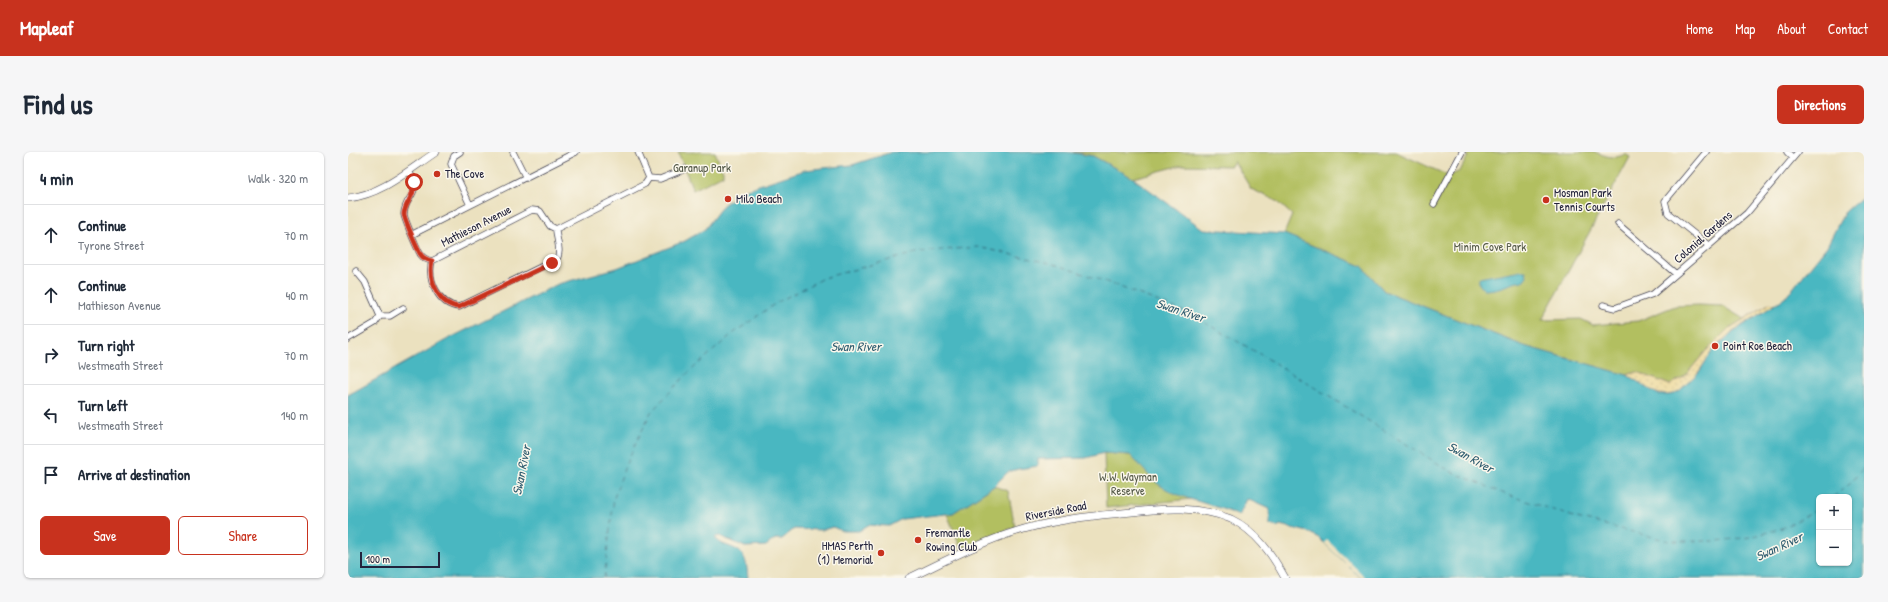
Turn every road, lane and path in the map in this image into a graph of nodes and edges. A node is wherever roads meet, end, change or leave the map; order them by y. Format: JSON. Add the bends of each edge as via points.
{"nodes":[{"id":1,"x":436,"y":152,"type":"edge"},
{"id":2,"x":460,"y":152,"type":"edge"},
{"id":3,"x":513,"y":152,"type":"edge"},
{"id":4,"x":576,"y":152,"type":"edge"},
{"id":5,"x":638,"y":152,"type":"edge"},
{"id":6,"x":1462,"y":152,"type":"edge"},
{"id":7,"x":1706,"y":152,"type":"edge"},
{"id":8,"x":1786,"y":152,"type":"edge"},
{"id":9,"x":1798,"y":152,"type":"edge"},
{"id":10,"x":1793,"y":158,"type":"junction"},
{"id":11,"x":685,"y":169,"type":"dead end"},
{"id":12,"x":409,"y":171,"type":"junction"},
{"id":13,"x":526,"y":178,"type":"junction"},
{"id":14,"x":649,"y":178,"type":"junction"},
{"id":15,"x":348,"y":198,"type":"edge"},
{"id":16,"x":1434,"y":204,"type":"dead end"},
{"id":17,"x":470,"y":205,"type":"junction"},
{"id":18,"x":1618,"y":224,"type":"dead end"},
{"id":19,"x":556,"y":229,"type":"junction"},
{"id":20,"x":413,"y":234,"type":"junction"},
{"id":21,"x":1708,"y":246,"type":"junction"},
{"id":22,"x":432,"y":261,"type":"junction"},
{"id":23,"x":356,"y":270,"type":"dead end"},
{"id":24,"x":1676,"y":274,"type":"junction"},
{"id":25,"x":1603,"y":305,"type":"dead end"},
{"id":26,"x":403,"y":308,"type":"dead end"},
{"id":27,"x":380,"y":316,"type":"junction"},
{"id":28,"x":348,"y":339,"type":"edge"},
{"id":29,"x":909,"y":578,"type":"edge"},
{"id":30,"x":1285,"y":578,"type":"edge"}],
"edges":[{"from":1,"to":12,"type":"street"},
{"from":2,"to":17,"type":"street","via":[[454,156],[451,164]]},
{"from":3,"to":13,"type":"street"},
{"from":4,"to":13,"type":"street","name":"Mathieson Avenue"},
{"from":5,"to":14,"type":"street"},
{"from":6,"to":16,"type":"street"},
{"from":7,"to":21,"type":"street","via":[[1665,201],[1668,213]]},
{"from":8,"to":10,"type":"street"},
{"from":9,"to":10,"type":"street","name":"Colonial Gardens"},
{"from":10,"to":21,"type":"street","name":"Colonial Gardens","via":[[1747,213]]},
{"from":11,"to":14,"type":"street","via":[[660,179]]},
{"from":12,"to":15,"type":"street","via":[[367,194]]},
{"from":12,"to":20,"type":"street","via":[[415,191],[406,205],[404,215]]},
{"from":13,"to":17,"type":"street","name":"Mathieson Avenue"},
{"from":14,"to":19,"type":"street","via":[[645,184]]},
{"from":17,"to":20,"type":"street","name":"Mathieson Avenue"},
{"from":18,"to":24,"type":"street"},
{"from":19,"to":22,"type":"street","name":"Mathieson Avenue","via":[[550,226],[540,211],[532,210]]},
{"from":19,"to":22,"type":"street","via":[[556,242],[560,251],[557,259],[459,307],[451,306],[434,288],[430,275]]},
{"from":20,"to":22,"type":"street","name":"Mathieson Avenue","via":[[421,256]]},
{"from":21,"to":24,"type":"street","name":"Colonial Gardens"},
{"from":23,"to":27,"type":"street","via":[[365,282]]},
{"from":24,"to":25,"type":"street","name":"Colonial Gardens","via":[[1653,294],[1615,308]]},
{"from":26,"to":27,"type":"street","via":[[390,316]]},
{"from":27,"to":28,"type":"street","via":[[375,323]]},
{"from":29,"to":30,"type":"street","name":"Riverside Road","via":[[998,537],[1040,524],[1075,517],[1165,509],[1209,512],[1231,520],[1260,541],[1276,561]]}]}
